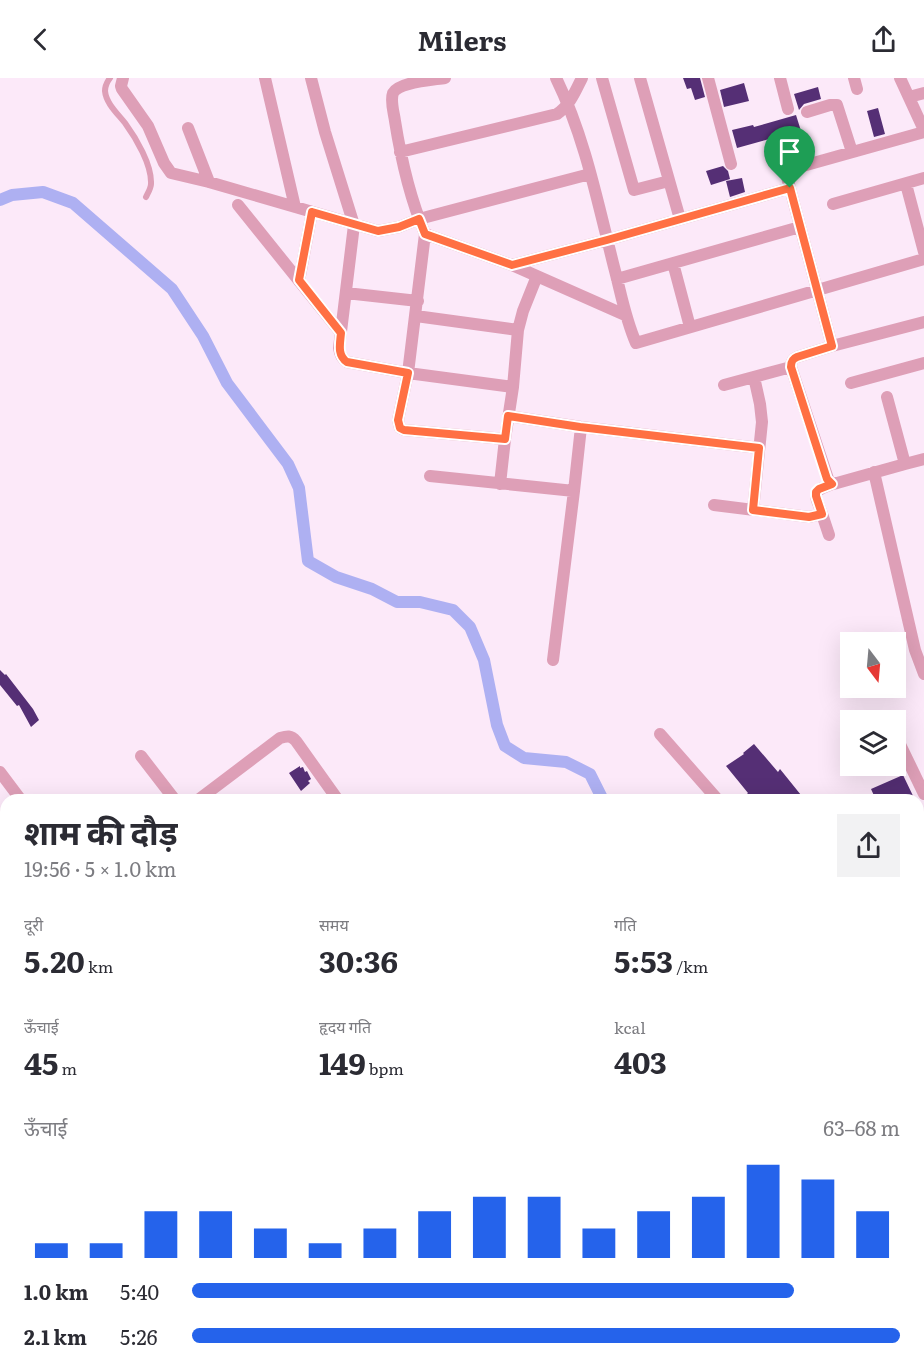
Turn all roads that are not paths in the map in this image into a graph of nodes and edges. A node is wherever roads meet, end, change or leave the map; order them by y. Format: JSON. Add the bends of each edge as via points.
{"nodes":[{"id":1,"x":110,"y":78,"type":"edge"},
{"id":2,"x":123,"y":78,"type":"edge"},
{"id":3,"x":265,"y":78,"type":"edge"},
{"id":4,"x":311,"y":78,"type":"edge"},
{"id":5,"x":446,"y":78,"type":"edge"},
{"id":6,"x":556,"y":78,"type":"edge"},
{"id":7,"x":582,"y":78,"type":"edge"},
{"id":8,"x":602,"y":78,"type":"edge"},
{"id":9,"x":640,"y":78,"type":"edge"},
{"id":10,"x":708,"y":78,"type":"edge"},
{"id":11,"x":780,"y":78,"type":"edge"},
{"id":12,"x":900,"y":78,"type":"edge"},
{"id":13,"x":924,"y":93,"type":"edge"},
{"id":14,"x":909,"y":97,"type":"junction"},
{"id":15,"x":569,"y":104,"type":"junction"},
{"id":16,"x":788,"y":109,"type":"dead end"},
{"id":17,"x":807,"y":112,"type":"dead end"},
{"id":18,"x":188,"y":128,"type":"dead end"},
{"id":19,"x":924,"y":131,"type":"edge"},
{"id":20,"x":400,"y":152,"type":"junction"},
{"id":21,"x":852,"y":152,"type":"junction"},
{"id":22,"x":731,"y":164,"type":"dead end"},
{"id":23,"x":590,"y":174,"type":"junction"},
{"id":24,"x":924,"y":178,"type":"edge"},
{"id":25,"x":669,"y":181,"type":"junction"},
{"id":26,"x":209,"y":182,"type":"junction"},
{"id":27,"x":906,"y":184,"type":"junction"},
{"id":28,"x":790,"y":188,"type":"junction"},
{"id":29,"x":146,"y":197,"type":"dead end"},
{"id":30,"x":833,"y":204,"type":"dead end"},
{"id":31,"x":238,"y":205,"type":"dead end"},
{"id":32,"x":295,"y":207,"type":"junction"},
{"id":33,"x":312,"y":212,"type":"junction"},
{"id":34,"x":419,"y":219,"type":"junction"},
{"id":35,"x":680,"y":219,"type":"junction"},
{"id":36,"x":354,"y":225,"type":"junction"},
{"id":37,"x":800,"y":227,"type":"junction"},
{"id":38,"x":425,"y":234,"type":"junction"},
{"id":39,"x":607,"y":240,"type":"junction"},
{"id":40,"x":924,"y":252,"type":"edge"},
{"id":41,"x":924,"y":259,"type":"edge"},
{"id":42,"x":673,"y":262,"type":"junction"},
{"id":43,"x":512,"y":265,"type":"junction"},
{"id":44,"x":537,"y":276,"type":"junction"},
{"id":45,"x":617,"y":279,"type":"junction"},
{"id":46,"x":299,"y":280,"type":"junction"},
{"id":47,"x":818,"y":290,"type":"junction"},
{"id":48,"x":346,"y":293,"type":"junction"},
{"id":49,"x":418,"y":301,"type":"junction"},
{"id":50,"x":625,"y":315,"type":"junction"},
{"id":51,"x":416,"y":316,"type":"junction"},
{"id":52,"x":924,"y":322,"type":"edge"},
{"id":53,"x":690,"y":327,"type":"junction"},
{"id":54,"x":518,"y":330,"type":"junction"},
{"id":55,"x":341,"y":333,"type":"junction"},
{"id":56,"x":832,"y":346,"type":"junction"},
{"id":57,"x":924,"y":363,"type":"edge"},
{"id":58,"x":791,"y":367,"type":"junction"},
{"id":59,"x":408,"y":373,"type":"junction"},
{"id":60,"x":754,"y":377,"type":"junction"},
{"id":61,"x":851,"y":382,"type":"dead end"},
{"id":62,"x":724,"y":385,"type":"dead end"},
{"id":63,"x":513,"y":387,"type":"junction"},
{"id":64,"x":887,"y":397,"type":"dead end"},
{"id":65,"x":508,"y":416,"type":"junction"},
{"id":66,"x":580,"y":427,"type":"junction"},
{"id":67,"x":505,"y":439,"type":"junction"},
{"id":68,"x":759,"y":448,"type":"junction"},
{"id":69,"x":924,"y":459,"type":"edge"},
{"id":70,"x":905,"y":464,"type":"junction"},
{"id":71,"x":874,"y":472,"type":"junction"},
{"id":72,"x":430,"y":476,"type":"dead end"},
{"id":73,"x":500,"y":484,"type":"junction"},
{"id":74,"x":832,"y":484,"type":"junction"},
{"id":75,"x":574,"y":492,"type":"junction"},
{"id":76,"x":714,"y":505,"type":"dead end"},
{"id":77,"x":753,"y":510,"type":"junction"},
{"id":78,"x":822,"y":514,"type":"junction"},
{"id":79,"x":829,"y":535,"type":"dead end"},
{"id":80,"x":921,"y":655,"type":"edge"},
{"id":81,"x":553,"y":660,"type":"dead end"},
{"id":82,"x":924,"y":674,"type":"edge"},
{"id":83,"x":660,"y":734,"type":"dead end"},
{"id":84,"x":141,"y":756,"type":"dead end"},
{"id":85,"x":906,"y":757,"type":"edge"},
{"id":86,"x":0,"y":772,"type":"edge"},
{"id":87,"x":16,"y":794,"type":"edge"},
{"id":88,"x":170,"y":794,"type":"edge"},
{"id":89,"x":206,"y":794,"type":"edge"},
{"id":90,"x":334,"y":794,"type":"edge"},
{"id":91,"x":713,"y":794,"type":"edge"},
{"id":92,"x":924,"y":794,"type":"edge"}],
"edges":[{"from":1,"to":29,"type":"lane","via":[[105,94],[138,144],[149,172],[151,183]]},
{"from":2,"to":26,"type":"street","via":[[122,89],[148,126],[168,170]]},
{"from":3,"to":32,"type":"street"},
{"from":4,"to":36,"type":"street"},
{"from":5,"to":20,"type":"street","via":[[407,84],[393,93]]},
{"from":6,"to":15,"type":"street"},
{"from":7,"to":15,"type":"street"},
{"from":8,"to":25,"type":"street","via":[[634,190]]},
{"from":9,"to":25,"type":"street"},
{"from":10,"to":22,"type":"street"},
{"from":11,"to":16,"type":"street"},
{"from":12,"to":14,"type":"street"},
{"from":13,"to":14,"type":"street"},
{"from":14,"to":19,"type":"street"},
{"from":15,"to":20,"type":"street","via":[[557,114]]},
{"from":15,"to":23,"type":"street"},
{"from":17,"to":21,"type":"street","via":[[837,105]]},
{"from":18,"to":26,"type":"street"},
{"from":19,"to":21,"type":"street"},
{"from":20,"to":34,"type":"street"},
{"from":21,"to":28,"type":"street","via":[[792,169],[788,172]]},
{"from":23,"to":34,"type":"street"},
{"from":23,"to":39,"type":"street"},
{"from":24,"to":27,"type":"street"},
{"from":25,"to":35,"type":"street"},
{"from":26,"to":32,"type":"street"},
{"from":27,"to":30,"type":"street"},
{"from":27,"to":40,"type":"street"},
{"from":28,"to":35,"type":"street"},
{"from":28,"to":37,"type":"street"},
{"from":31,"to":46,"type":"street"},
{"from":32,"to":33,"type":"street"},
{"from":33,"to":36,"type":"street"},
{"from":33,"to":46,"type":"street"},
{"from":34,"to":36,"type":"street","via":[[378,231]]},
{"from":34,"to":38,"type":"street"},
{"from":35,"to":39,"type":"street"},
{"from":36,"to":48,"type":"street"},
{"from":37,"to":42,"type":"street"},
{"from":37,"to":47,"type":"street"},
{"from":38,"to":43,"type":"street"},
{"from":38,"to":49,"type":"street"},
{"from":39,"to":43,"type":"street"},
{"from":39,"to":45,"type":"street"},
{"from":41,"to":47,"type":"street"},
{"from":42,"to":45,"type":"street"},
{"from":42,"to":53,"type":"street"},
{"from":43,"to":44,"type":"street"},
{"from":44,"to":50,"type":"street"},
{"from":44,"to":54,"type":"street"},
{"from":45,"to":50,"type":"street"},
{"from":46,"to":55,"type":"street"},
{"from":47,"to":53,"type":"street"},
{"from":47,"to":56,"type":"street"},
{"from":48,"to":49,"type":"street"},
{"from":48,"to":55,"type":"street"},
{"from":49,"to":51,"type":"street"},
{"from":50,"to":53,"type":"street","via":[[636,342]]},
{"from":51,"to":54,"type":"street"},
{"from":51,"to":59,"type":"street"},
{"from":52,"to":56,"type":"street"},
{"from":54,"to":63,"type":"street"},
{"from":55,"to":59,"type":"street","via":[[340,355],[347,362]]},
{"from":56,"to":58,"type":"street","via":[[793,359]]},
{"from":57,"to":61,"type":"street"},
{"from":58,"to":60,"type":"street"},
{"from":58,"to":74,"type":"street","via":[[827,479]]},
{"from":59,"to":63,"type":"street"},
{"from":59,"to":67,"type":"street","via":[[398,420],[400,428]]},
{"from":60,"to":62,"type":"street"},
{"from":60,"to":68,"type":"street","via":[[761,416]]},
{"from":63,"to":65,"type":"street"},
{"from":64,"to":70,"type":"street"},
{"from":65,"to":66,"type":"street"},
{"from":65,"to":67,"type":"street"},
{"from":66,"to":68,"type":"street"},
{"from":66,"to":75,"type":"street"},
{"from":67,"to":73,"type":"street"},
{"from":68,"to":77,"type":"street"},
{"from":69,"to":70,"type":"street"},
{"from":70,"to":71,"type":"street"},
{"from":71,"to":74,"type":"street"},
{"from":71,"to":80,"type":"street"},
{"from":72,"to":73,"type":"street"},
{"from":73,"to":75,"type":"street"},
{"from":74,"to":78,"type":"street","via":[[816,492]]},
{"from":75,"to":81,"type":"street"},
{"from":76,"to":77,"type":"street"},
{"from":77,"to":78,"type":"street","via":[[809,517]]},
{"from":78,"to":79,"type":"street"},
{"from":80,"to":82,"type":"street"},
{"from":83,"to":91,"type":"street"},
{"from":84,"to":88,"type":"street"},
{"from":85,"to":92,"type":"street"},
{"from":86,"to":87,"type":"street"},
{"from":89,"to":90,"type":"street","via":[[287,736],[296,741]]}]}
